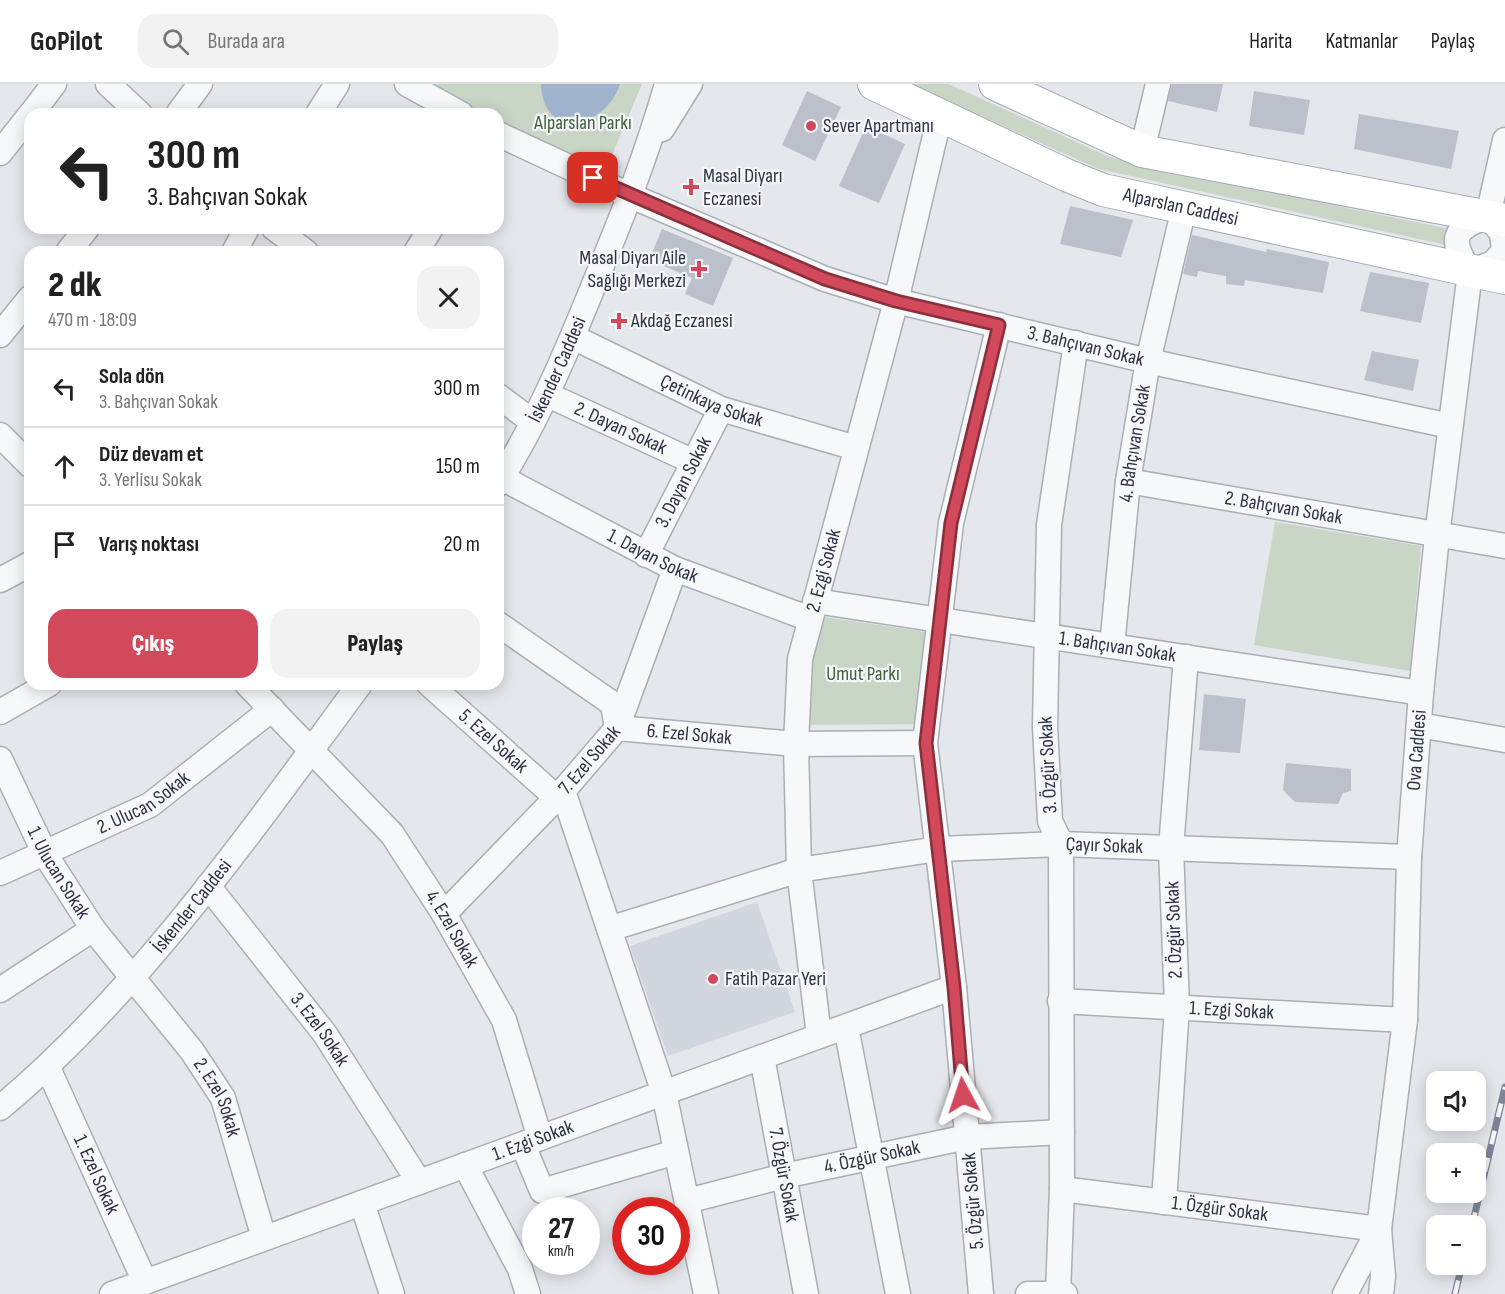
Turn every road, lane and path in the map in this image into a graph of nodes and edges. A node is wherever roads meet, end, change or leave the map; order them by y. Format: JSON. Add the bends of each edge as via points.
{"nodes":[{"id":1,"x":54,"y":84,"type":"edge"},
{"id":2,"x":108,"y":84,"type":"edge"},
{"id":3,"x":200,"y":84,"type":"edge"},
{"id":4,"x":337,"y":84,"type":"edge"},
{"id":5,"x":407,"y":84,"type":"edge"},
{"id":6,"x":667,"y":84,"type":"edge"},
{"id":7,"x":690,"y":84,"type":"edge"},
{"id":8,"x":874,"y":84,"type":"edge"},
{"id":9,"x":995,"y":84,"type":"edge"},
{"id":10,"x":1158,"y":84,"type":"edge"},
{"id":11,"x":35,"y":108,"type":"edge"},
{"id":12,"x":134,"y":108,"type":"edge"},
{"id":13,"x":182,"y":108,"type":"edge"},
{"id":14,"x":322,"y":108,"type":"edge"},
{"id":15,"x":450,"y":108,"type":"edge"},
{"id":16,"x":940,"y":115,"type":"junction"},
{"id":17,"x":24,"y":122,"type":"edge"},
{"id":18,"x":504,"y":137,"type":"edge"},
{"id":19,"x":1505,"y":140,"type":"edge"},
{"id":20,"x":1,"y":151,"type":"edge"},
{"id":21,"x":648,"y":151,"type":"junction"},
{"id":22,"x":1142,"y":151,"type":"junction"},
{"id":23,"x":631,"y":196,"type":"junction"},
{"id":24,"x":1184,"y":208,"type":"junction"},
{"id":25,"x":1497,"y":218,"type":"edge"},
{"id":26,"x":82,"y":234,"type":"edge"},
{"id":27,"x":282,"y":234,"type":"edge"},
{"id":28,"x":73,"y":246,"type":"edge"},
{"id":29,"x":298,"y":246,"type":"edge"},
{"id":30,"x":1470,"y":272,"type":"junction"},
{"id":31,"x":1505,"y":278,"type":"edge"},
{"id":32,"x":896,"y":301,"type":"junction"},
{"id":33,"x":24,"y":305,"type":"edge"},
{"id":34,"x":999,"y":325,"type":"junction"},
{"id":35,"x":0,"y":335,"type":"edge"},
{"id":36,"x":573,"y":337,"type":"junction"},
{"id":37,"x":1076,"y":343,"type":"junction"},
{"id":38,"x":1148,"y":361,"type":"junction"},
{"id":39,"x":548,"y":394,"type":"junction"},
{"id":40,"x":504,"y":400,"type":"edge"},
{"id":41,"x":721,"y":409,"type":"junction"},
{"id":42,"x":533,"y":422,"type":"junction"},
{"id":43,"x":1450,"y":426,"type":"junction"},
{"id":44,"x":4,"y":444,"type":"edge"},
{"id":45,"x":856,"y":448,"type":"junction"},
{"id":46,"x":24,"y":460,"type":"edge"},
{"id":47,"x":694,"y":462,"type":"junction"},
{"id":48,"x":504,"y":474,"type":"edge"},
{"id":49,"x":1128,"y":481,"type":"junction"},
{"id":50,"x":504,"y":483,"type":"edge"},
{"id":51,"x":1437,"y":536,"type":"junction"},
{"id":52,"x":1505,"y":546,"type":"edge"},
{"id":53,"x":646,"y":555,"type":"junction"},
{"id":54,"x":24,"y":567,"type":"edge"},
{"id":55,"x":675,"y":568,"type":"junction"},
{"id":56,"x":0,"y":580,"type":"edge"},
{"id":57,"x":812,"y":610,"type":"junction"},
{"id":58,"x":938,"y":620,"type":"junction"},
{"id":59,"x":504,"y":628,"type":"edge"},
{"id":60,"x":1046,"y":636,"type":"junction"},
{"id":61,"x":1112,"y":646,"type":"junction"},
{"id":62,"x":1186,"y":657,"type":"junction"},
{"id":63,"x":38,"y":690,"type":"edge"},
{"id":64,"x":254,"y":690,"type":"edge"},
{"id":65,"x":356,"y":690,"type":"edge"},
{"id":66,"x":436,"y":690,"type":"edge"},
{"id":67,"x":1421,"y":693,"type":"junction"},
{"id":68,"x":272,"y":709,"type":"junction"},
{"id":69,"x":0,"y":712,"type":"edge"},
{"id":70,"x":1419,"y":725,"type":"junction"},
{"id":71,"x":617,"y":728,"type":"junction"},
{"id":72,"x":1505,"y":740,"type":"edge"},
{"id":73,"x":926,"y":743,"type":"junction"},
{"id":74,"x":796,"y":744,"type":"junction"},
{"id":75,"x":312,"y":749,"type":"junction"},
{"id":76,"x":0,"y":759,"type":"edge"},
{"id":77,"x":560,"y":795,"type":"junction"},
{"id":78,"x":1061,"y":844,"type":"junction"},
{"id":79,"x":1171,"y":848,"type":"junction"},
{"id":80,"x":938,"y":849,"type":"junction"},
{"id":81,"x":45,"y":854,"type":"junction"},
{"id":82,"x":1409,"y":857,"type":"junction"},
{"id":83,"x":799,"y":870,"type":"junction"},
{"id":84,"x":0,"y":873,"type":"edge"},
{"id":85,"x":208,"y":886,"type":"junction"},
{"id":86,"x":444,"y":914,"type":"junction"},
{"id":87,"x":93,"y":928,"type":"junction"},
{"id":88,"x":609,"y":929,"type":"junction"},
{"id":89,"x":130,"y":977,"type":"junction"},
{"id":90,"x":954,"y":987,"type":"junction"},
{"id":91,"x":0,"y":990,"type":"edge"},
{"id":92,"x":1060,"y":1001,"type":"junction"},
{"id":93,"x":1178,"y":1007,"type":"junction"},
{"id":94,"x":1405,"y":1020,"type":"junction"},
{"id":95,"x":846,"y":1027,"type":"junction"},
{"id":96,"x":819,"y":1036,"type":"junction"},
{"id":97,"x":762,"y":1057,"type":"junction"},
{"id":98,"x":48,"y":1068,"type":"junction"},
{"id":99,"x":664,"y":1093,"type":"junction"},
{"id":100,"x":0,"y":1108,"type":"edge"},
{"id":101,"x":1062,"y":1132,"type":"junction"},
{"id":102,"x":967,"y":1137,"type":"junction"},
{"id":103,"x":531,"y":1141,"type":"junction"},
{"id":104,"x":676,"y":1152,"type":"junction"},
{"id":105,"x":872,"y":1157,"type":"junction"},
{"id":106,"x":465,"y":1166,"type":"junction"},
{"id":107,"x":784,"y":1176,"type":"junction"},
{"id":108,"x":419,"y":1182,"type":"junction"},
{"id":109,"x":1062,"y":1189,"type":"junction"},
{"id":110,"x":686,"y":1197,"type":"edge"},
{"id":111,"x":690,"y":1200,"type":"edge"},
{"id":112,"x":1164,"y":1202,"type":"junction"},
{"id":113,"x":362,"y":1203,"type":"junction"},
{"id":114,"x":690,"y":1216,"type":"edge"},
{"id":115,"x":1379,"y":1229,"type":"junction"},
{"id":116,"x":264,"y":1239,"type":"junction"},
{"id":117,"x":145,"y":1282,"type":"junction"},
{"id":118,"x":112,"y":1294,"type":"edge"},
{"id":119,"x":392,"y":1294,"type":"edge"},
{"id":120,"x":528,"y":1294,"type":"edge"},
{"id":121,"x":706,"y":1294,"type":"edge"},
{"id":122,"x":806,"y":1294,"type":"edge"},
{"id":123,"x":898,"y":1294,"type":"edge"},
{"id":124,"x":981,"y":1294,"type":"edge"},
{"id":125,"x":1029,"y":1294,"type":"edge"},
{"id":126,"x":1060,"y":1294,"type":"edge"},
{"id":127,"x":1345,"y":1294,"type":"edge"},
{"id":128,"x":1350,"y":1294,"type":"edge"},
{"id":129,"x":1370,"y":1294,"type":"edge"},
{"id":130,"x":1381,"y":1294,"type":"edge"}],
"edges":[{"from":1,"to":11,"type":"street"},
{"from":2,"to":12,"type":"street"},
{"from":3,"to":13,"type":"street"},
{"from":4,"to":14,"type":"street"},
{"from":5,"to":15,"type":"street"},
{"from":6,"to":21,"type":"street"},
{"from":7,"to":21,"type":"street"},
{"from":8,"to":16,"type":"main road","name":"Alparslan Caddesi"},
{"from":9,"to":22,"type":"main road"},
{"from":10,"to":22,"type":"street"},
{"from":16,"to":24,"type":"main road","name":"Alparslan Caddesi","via":[[1104,190]]},
{"from":16,"to":32,"type":"street","name":"2. Ezgi Sokak"},
{"from":17,"to":20,"type":"street"},
{"from":18,"to":23,"type":"street","name":"3. Bahçıvan Sokak"},
{"from":19,"to":25,"type":"street"},
{"from":21,"to":23,"type":"street","name":"İskender Caddesi"},
{"from":22,"to":25,"type":"main road"},
{"from":23,"to":32,"type":"street","name":"3. Bahçıvan Sokak","via":[[825,279]]},
{"from":23,"to":36,"type":"street","name":"İskender Caddesi"},
{"from":24,"to":30,"type":"main road","name":"Alparslan Caddesi"},
{"from":24,"to":38,"type":"street","name":"4. Bahçıvan Sokak"},
{"from":25,"to":30,"type":"street","via":[[1504,251],[1493,263]]},
{"from":25,"to":30,"type":"street","via":[[1466,224],[1457,239],[1458,254]]},
{"from":26,"to":28,"type":"street"},
{"from":27,"to":29,"type":"street"},
{"from":30,"to":31,"type":"main road","name":"Alparslan Caddesi"},
{"from":30,"to":43,"type":"street","name":"Ova Caddesi"},
{"from":32,"to":34,"type":"street","name":"3. Bahçıvan Sokak"},
{"from":32,"to":45,"type":"street","name":"2. Ezgi Sokak"},
{"from":33,"to":35,"type":"street"},
{"from":34,"to":37,"type":"street","name":"3. Bahçıvan Sokak"},
{"from":34,"to":58,"type":"street","name":"5. Özgür Sokak","via":[[951,523]]},
{"from":36,"to":39,"type":"street","name":"İskender Caddesi"},
{"from":36,"to":41,"type":"street","name":"Çetinkaya Sokak"},
{"from":37,"to":38,"type":"street","name":"3. Bahçıvan Sokak"},
{"from":37,"to":60,"type":"street","name":"3. Özgür Sokak","via":[[1049,525]]},
{"from":38,"to":43,"type":"street","name":"3. Bahçıvan Sokak"},
{"from":38,"to":49,"type":"street","name":"4. Bahçıvan Sokak"},
{"from":39,"to":42,"type":"street","name":"İskender Caddesi"},
{"from":39,"to":47,"type":"street","name":"2. Dayan Sokak"},
{"from":40,"to":42,"type":"street"},
{"from":41,"to":45,"type":"street","name":"Çetinkaya Sokak"},
{"from":41,"to":47,"type":"street","name":"3. Dayan Sokak"},
{"from":42,"to":48,"type":"street","name":"İskender Caddesi"},
{"from":43,"to":51,"type":"street","name":"Ova Caddesi"},
{"from":44,"to":46,"type":"street"},
{"from":45,"to":57,"type":"street","name":"2. Ezgi Sokak"},
{"from":47,"to":53,"type":"street","name":"3. Dayan Sokak"},
{"from":49,"to":51,"type":"street","name":"2. Bahçıvan Sokak"},
{"from":49,"to":61,"type":"street","name":"4. Bahçıvan Sokak"},
{"from":50,"to":53,"type":"street","name":"1. Dayan Sokak"},
{"from":51,"to":52,"type":"street","name":"2. Bahçıvan Sokak"},
{"from":51,"to":67,"type":"street","name":"Ova Caddesi"},
{"from":53,"to":55,"type":"street","name":"1. Dayan Sokak"},
{"from":54,"to":56,"type":"street"},
{"from":55,"to":57,"type":"street","name":"1. Dayan Sokak"},
{"from":55,"to":71,"type":"street","name":"7. Ezel Sokak"},
{"from":57,"to":58,"type":"street","name":"1. Bahçıvan Sokak"},
{"from":57,"to":74,"type":"street","name":"2. Ezgi Sokak","via":[[800,659]]},
{"from":58,"to":60,"type":"street","name":"1. Bahçıvan Sokak"},
{"from":58,"to":73,"type":"street","name":"5. Özgür Sokak"},
{"from":59,"to":71,"type":"street","via":[[614,704]]},
{"from":60,"to":61,"type":"street","name":"1. Bahçıvan Sokak"},
{"from":60,"to":78,"type":"street","name":"3. Özgür Sokak","via":[[1050,821]]},
{"from":61,"to":62,"type":"street","name":"1. Bahçıvan Sokak"},
{"from":62,"to":67,"type":"street","name":"1. Bahçıvan Sokak"},
{"from":62,"to":79,"type":"street","name":"2. Özgür Sokak"},
{"from":63,"to":69,"type":"street"},
{"from":64,"to":68,"type":"street","name":"4. Ezel Sokak"},
{"from":65,"to":75,"type":"street","name":"İskender Caddesi"},
{"from":66,"to":77,"type":"street","name":"5. Ezel Sokak"},
{"from":67,"to":70,"type":"street","name":"Ova Caddesi"},
{"from":68,"to":75,"type":"street","name":"4. Ezel Sokak"},
{"from":68,"to":81,"type":"street","name":"2. Ulucan Sokak","via":[[150,805]]},
{"from":70,"to":72,"type":"street"},
{"from":70,"to":82,"type":"street","name":"Ova Caddesi"},
{"from":71,"to":74,"type":"street","name":"6. Ezel Sokak"},
{"from":71,"to":77,"type":"street","name":"7. Ezel Sokak"},
{"from":73,"to":74,"type":"street","name":"6. Ezel Sokak"},
{"from":73,"to":80,"type":"street","name":"5. Özgür Sokak"},
{"from":74,"to":83,"type":"street","name":"2. Ezgi Sokak"},
{"from":75,"to":85,"type":"street","name":"İskender Caddesi"},
{"from":75,"to":86,"type":"street","name":"4. Ezel Sokak","via":[[392,834]]},
{"from":76,"to":81,"type":"street","name":"1. Ulucan Sokak"},
{"from":77,"to":86,"type":"street","name":"7. Ezel Sokak"},
{"from":77,"to":88,"type":"street"},
{"from":78,"to":79,"type":"street","name":"Çayır Sokak"},
{"from":78,"to":80,"type":"street","name":"Çayır Sokak"},
{"from":78,"to":92,"type":"street","name":"3. Özgür Sokak"},
{"from":79,"to":82,"type":"street","name":"Çayır Sokak"},
{"from":79,"to":93,"type":"street","name":"2. Özgür Sokak"},
{"from":80,"to":83,"type":"street","name":"Çayır Sokak"},
{"from":80,"to":90,"type":"street","name":"5. Özgür Sokak"},
{"from":81,"to":84,"type":"street","name":"2. Ulucan Sokak"},
{"from":81,"to":87,"type":"street","name":"1. Ulucan Sokak"},
{"from":82,"to":94,"type":"street","name":"Ova Caddesi"},
{"from":83,"to":88,"type":"street","name":"Çayır Sokak"},
{"from":83,"to":96,"type":"street","name":"2. Ezgi Sokak"},
{"from":85,"to":89,"type":"street","name":"İskender Caddesi"},
{"from":85,"to":108,"type":"street","name":"3. Ezel Sokak","via":[[325,1034]]},
{"from":86,"to":103,"type":"street","name":"4. Ezel Sokak","via":[[504,1020]]},
{"from":87,"to":89,"type":"street","name":"1. Ulucan Sokak"},
{"from":87,"to":91,"type":"street"},
{"from":88,"to":99,"type":"street"},
{"from":89,"to":98,"type":"street","name":"İskender Caddesi"},
{"from":89,"to":116,"type":"street","name":"2. Ezel Sokak","via":[[192,1050],[223,1098]]},
{"from":90,"to":95,"type":"street","name":"1. Ezgi Sokak"},
{"from":90,"to":102,"type":"street","name":"5. Özgür Sokak"},
{"from":92,"to":93,"type":"street","name":"1. Ezgi Sokak"},
{"from":92,"to":101,"type":"street","name":"3. Özgür Sokak"},
{"from":93,"to":94,"type":"street","name":"1. Ezgi Sokak"},
{"from":93,"to":112,"type":"street","name":"2. Özgür Sokak"},
{"from":94,"to":115,"type":"street","name":"Ova Caddesi"},
{"from":95,"to":96,"type":"street","name":"1. Ezgi Sokak"},
{"from":95,"to":105,"type":"street"},
{"from":96,"to":97,"type":"street","name":"1. Ezgi Sokak"},
{"from":97,"to":99,"type":"street","name":"1. Ezgi Sokak"},
{"from":97,"to":107,"type":"street","name":"7. Özgür Sokak"},
{"from":98,"to":100,"type":"street","name":"İskender Caddesi"},
{"from":98,"to":117,"type":"street","name":"1. Ezel Sokak"},
{"from":99,"to":103,"type":"street","name":"1. Ezgi Sokak"},
{"from":99,"to":104,"type":"street"},
{"from":101,"to":102,"type":"street","name":"4. Özgür Sokak"},
{"from":101,"to":109,"type":"street","name":"3. Özgür Sokak"},
{"from":102,"to":105,"type":"street","name":"4. Özgür Sokak"},
{"from":102,"to":124,"type":"street","name":"5. Özgür Sokak"},
{"from":103,"to":104,"type":"street","name":"4. Ezel Sokak","via":[[542,1191]]},
{"from":103,"to":106,"type":"street","name":"1. Ezgi Sokak"},
{"from":104,"to":110,"type":"street"},
{"from":105,"to":107,"type":"street","name":"4. Özgür Sokak"},
{"from":105,"to":123,"type":"street"},
{"from":106,"to":108,"type":"street","name":"1. Ezgi Sokak"},
{"from":106,"to":120,"type":"street","via":[[520,1269]]},
{"from":107,"to":111,"type":"street","name":"4. Özgür Sokak"},
{"from":107,"to":122,"type":"street","name":"7. Özgür Sokak"},
{"from":108,"to":113,"type":"street","name":"1. Ezgi Sokak"},
{"from":109,"to":112,"type":"street","name":"1. Özgür Sokak"},
{"from":109,"to":126,"type":"street","name":"3. Özgür Sokak"},
{"from":112,"to":115,"type":"street","name":"1. Özgür Sokak"},
{"from":113,"to":116,"type":"street","name":"1. Ezgi Sokak"},
{"from":113,"to":119,"type":"street"},
{"from":114,"to":121,"type":"street"},
{"from":115,"to":127,"type":"street"},
{"from":115,"to":130,"type":"street"},
{"from":116,"to":117,"type":"street","name":"1. Ezgi Sokak"},
{"from":117,"to":118,"type":"street","name":"1. Ezgi Sokak"},
{"from":125,"to":126,"type":"street"},
{"from":128,"to":129,"type":"street"}]}
